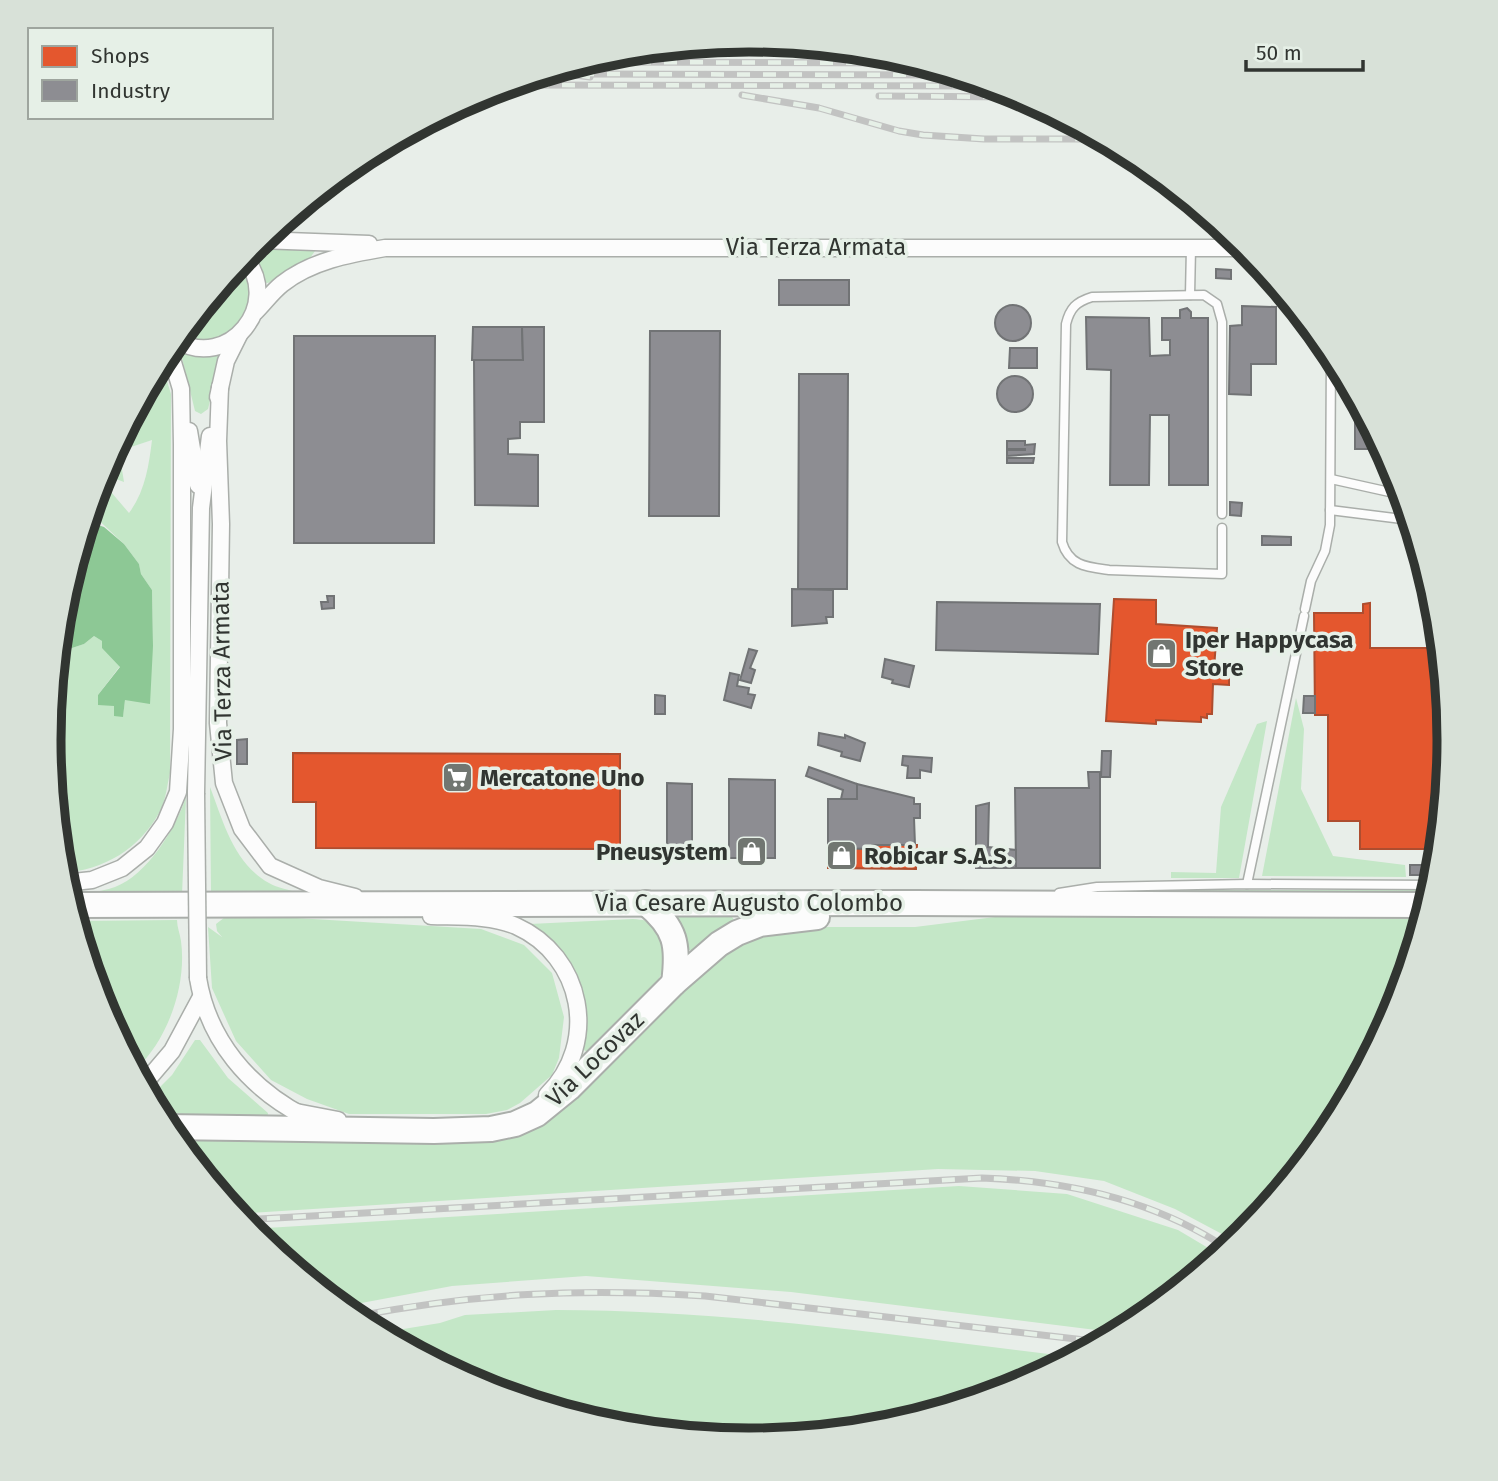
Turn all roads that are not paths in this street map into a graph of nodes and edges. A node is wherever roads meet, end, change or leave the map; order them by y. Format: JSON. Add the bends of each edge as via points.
{"nodes":[{"id":1,"x":277,"y":241,"type":"edge"},
{"id":2,"x":385,"y":248,"type":"junction"},
{"id":3,"x":1191,"y":248,"type":"junction"},
{"id":4,"x":1229,"y":248,"type":"edge"},
{"id":5,"x":252,"y":266,"type":"edge"},
{"id":6,"x":1190,"y":295,"type":"junction"},
{"id":7,"x":255,"y":312,"type":"junction"},
{"id":8,"x":239,"y":335,"type":"junction"},
{"id":9,"x":186,"y":345,"type":"edge"},
{"id":10,"x":173,"y":364,"type":"edge"},
{"id":11,"x":1331,"y":374,"type":"edge"},
{"id":12,"x":220,"y":387,"type":"junction"},
{"id":13,"x":181,"y":389,"type":"junction"},
{"id":14,"x":1331,"y":479,"type":"junction"},
{"id":15,"x":1390,"y":492,"type":"edge"},
{"id":16,"x":201,"y":508,"type":"junction"},
{"id":17,"x":1330,"y":510,"type":"junction"},
{"id":18,"x":1222,"y":514,"type":"dead end"},
{"id":19,"x":1400,"y":519,"type":"edge"},
{"id":20,"x":1222,"y":528,"type":"dead end"},
{"id":21,"x":76,"y":882,"type":"edge"},
{"id":22,"x":1247,"y":884,"type":"junction"},
{"id":23,"x":1422,"y":885,"type":"edge"},
{"id":24,"x":914,"y":903,"type":"junction"},
{"id":25,"x":349,"y":904,"type":"junction"},
{"id":26,"x":381,"y":904,"type":"junction"},
{"id":27,"x":646,"y":904,"type":"junction"},
{"id":28,"x":1018,"y":904,"type":"junction"},
{"id":29,"x":81,"y":905,"type":"edge"},
{"id":30,"x":1417,"y":905,"type":"edge"},
{"id":31,"x":674,"y":983,"type":"junction"},
{"id":32,"x":201,"y":997,"type":"junction"},
{"id":33,"x":149,"y":1077,"type":"edge"},
{"id":34,"x":296,"y":1112,"type":"junction"},
{"id":35,"x":180,"y":1127,"type":"edge"},
{"id":36,"x":330,"y":1130,"type":"junction"}],
"edges":[{"from":1,"to":2,"type":"street","name":"Via Terza Armata"},
{"from":2,"to":3,"type":"street","name":"Via Terza Armata"},
{"from":2,"to":7,"type":"street","name":"Via Terza Armata","via":[[327,260],[283,284]]},
{"from":3,"to":4,"type":"street","name":"Via Terza Armata"},
{"from":3,"to":6,"type":"lane"},
{"from":5,"to":7,"type":"street","via":[[257,280]]},
{"from":6,"to":18,"type":"lane","via":[[1203,295],[1217,304],[1222,323]]},
{"from":6,"to":20,"type":"lane","via":[[1093,297],[1079,301],[1069,312],[1062,542],[1066,554],[1090,567],[1222,574]]},
{"from":7,"to":8,"type":"street","name":"Via Terza Armata"},
{"from":8,"to":9,"type":"street","via":[[222,345]]},
{"from":8,"to":12,"type":"street","name":"Via Terza Armata"},
{"from":10,"to":13,"type":"street","name":"Via Terza Armata"},
{"from":11,"to":14,"type":"lane"},
{"from":12,"to":16,"type":"street","name":"Via Terza Armata"},
{"from":12,"to":26,"type":"street","name":"Via Terza Armata","via":[[218,723],[224,783],[242,829],[270,866],[319,887]]},
{"from":13,"to":16,"type":"street","name":"Via Terza Armata"},
{"from":13,"to":21,"type":"street","name":"Via Terza Armata","via":[[178,792],[165,823],[147,848],[122,867]]},
{"from":14,"to":15,"type":"lane"},
{"from":14,"to":17,"type":"lane"},
{"from":16,"to":32,"type":"street","name":"Via Terza Armata","bridge":true,"via":[[196,793]]},
{"from":17,"to":19,"type":"lane"},
{"from":17,"to":22,"type":"lane","via":[[1325,551],[1311,581]]},
{"from":22,"to":23,"type":"lane"},
{"from":22,"to":28,"type":"lane","via":[[1097,887]]},
{"from":24,"to":27,"type":"main road","name":"Via Cesare Augusto Colombo"},
{"from":24,"to":28,"type":"main road","name":"Via Cesare Augusto Colombo"},
{"from":24,"to":31,"type":"main road","name":"Via Locovaz","via":[[760,925],[719,944]]},
{"from":25,"to":26,"type":"main road","name":"Via Cesare Augusto Colombo"},
{"from":25,"to":29,"type":"main road","name":"Via Cesare Augusto Colombo"},
{"from":25,"to":34,"type":"street","name":"Via Locovaz","via":[[405,914],[495,919],[516,926],[552,952],[568,973],[575,992],[578,1035],[570,1060],[550,1092],[501,1119],[341,1120]]},
{"from":26,"to":27,"type":"main road","name":"Via Cesare Augusto Colombo"},
{"from":27,"to":31,"type":"main road","via":[[671,931],[677,961]]},
{"from":28,"to":30,"type":"main road","name":"Via Cesare Augusto Colombo"},
{"from":31,"to":36,"type":"main road","name":"Via Locovaz","via":[[569,1088],[515,1125]]},
{"from":32,"to":33,"type":"street","via":[[172,1051]]},
{"from":32,"to":34,"type":"street","name":"Via Terza Armata","via":[[236,1065],[253,1083]]},
{"from":34,"to":36,"type":"street","name":"Via Terza Armata"},
{"from":35,"to":36,"type":"main road","name":"Via Locovaz"}]}
